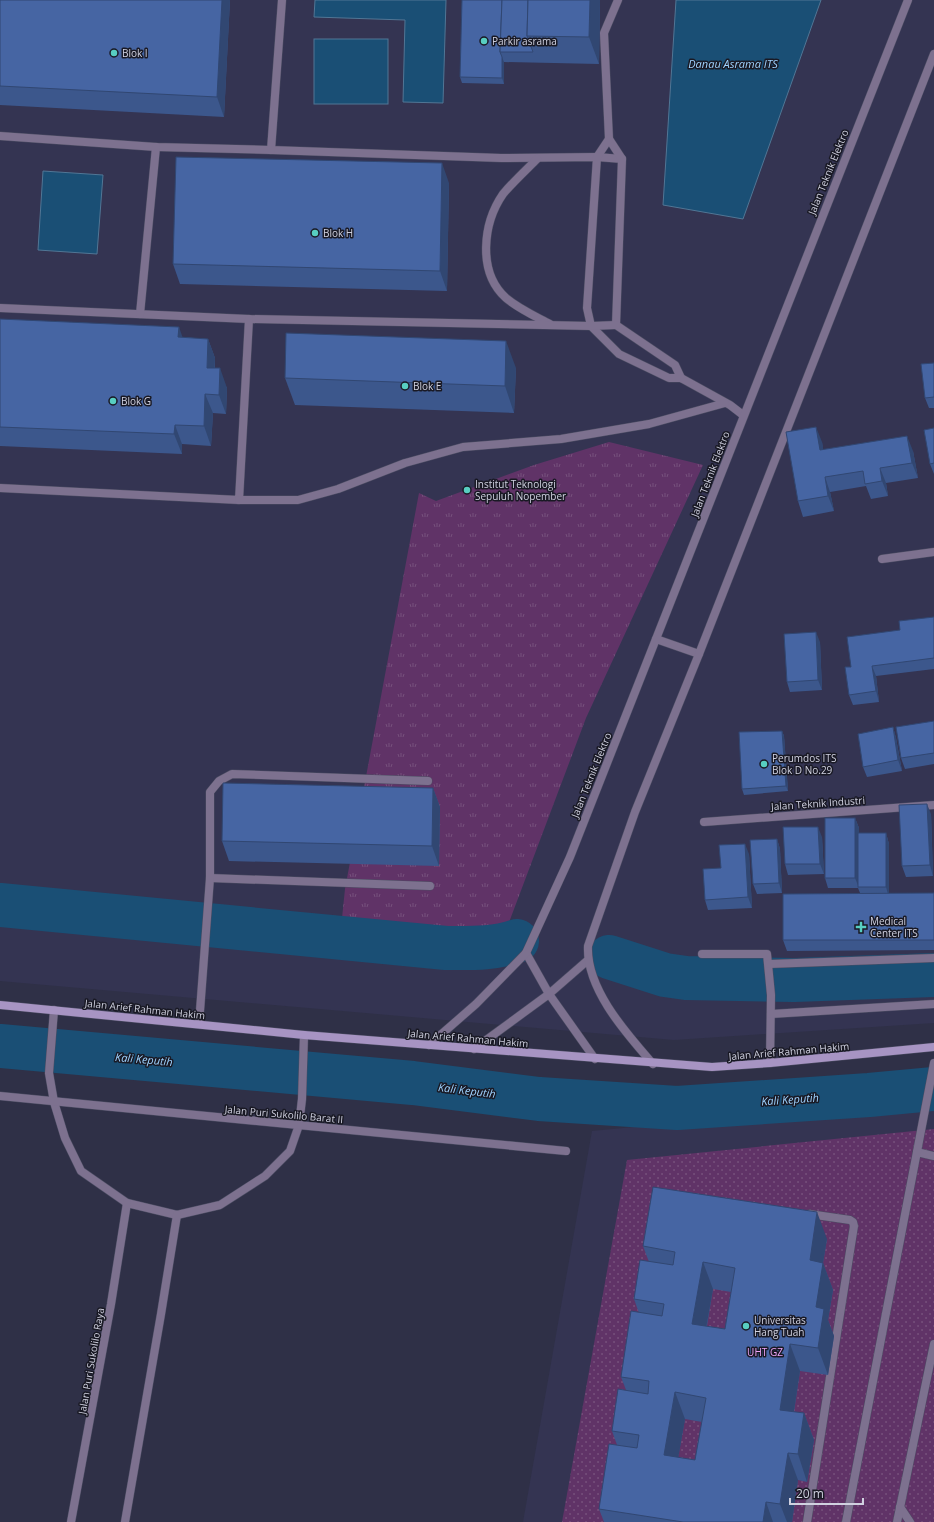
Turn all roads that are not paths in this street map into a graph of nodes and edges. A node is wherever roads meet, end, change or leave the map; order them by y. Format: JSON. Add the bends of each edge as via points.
{"nodes":[{"id":1,"x":282,"y":0,"type":"edge"},
{"id":2,"x":618,"y":0,"type":"edge"},
{"id":3,"x":908,"y":0,"type":"edge"},
{"id":4,"x":934,"y":54,"type":"edge"},
{"id":5,"x":0,"y":136,"type":"edge"},
{"id":6,"x":609,"y":139,"type":"junction"},
{"id":7,"x":156,"y":147,"type":"junction"},
{"id":8,"x":271,"y":150,"type":"junction"},
{"id":9,"x":597,"y":157,"type":"junction"},
{"id":10,"x":537,"y":159,"type":"junction"},
{"id":11,"x":622,"y":159,"type":"junction"},
{"id":12,"x":0,"y":308,"type":"edge"},
{"id":13,"x":140,"y":314,"type":"junction"},
{"id":14,"x":249,"y":319,"type":"junction"},
{"id":15,"x":554,"y":325,"type":"junction"},
{"id":16,"x":616,"y":325,"type":"junction"},
{"id":17,"x":591,"y":326,"type":"junction"},
{"id":18,"x":681,"y":378,"type":"junction"},
{"id":19,"x":728,"y":404,"type":"junction"},
{"id":20,"x":746,"y":407,"type":"junction"},
{"id":21,"x":743,"y":416,"type":"junction"},
{"id":22,"x":0,"y":488,"type":"edge"},
{"id":23,"x":239,"y":500,"type":"junction"},
{"id":24,"x":934,"y":552,"type":"edge"},
{"id":25,"x":882,"y":559,"type":"dead end"},
{"id":26,"x":656,"y":639,"type":"junction"},
{"id":27,"x":699,"y":654,"type":"junction"},
{"id":28,"x":428,"y":781,"type":"dead end"},
{"id":29,"x":934,"y":805,"type":"edge"},
{"id":30,"x":704,"y":822,"type":"dead end"},
{"id":31,"x":210,"y":878,"type":"junction"},
{"id":32,"x":430,"y":886,"type":"dead end"},
{"id":33,"x":526,"y":953,"type":"junction"},
{"id":34,"x":702,"y":954,"type":"dead end"},
{"id":35,"x":934,"y":958,"type":"edge"},
{"id":36,"x":588,"y":960,"type":"junction"},
{"id":37,"x":769,"y":968,"type":"junction"},
{"id":38,"x":549,"y":994,"type":"junction"},
{"id":39,"x":934,"y":1004,"type":"edge"},
{"id":40,"x":0,"y":1005,"type":"edge"},
{"id":41,"x":54,"y":1010,"type":"junction"},
{"id":42,"x":771,"y":1014,"type":"junction"},
{"id":43,"x":198,"y":1024,"type":"junction"},
{"id":44,"x":304,"y":1035,"type":"junction"},
{"id":45,"x":429,"y":1045,"type":"junction"},
{"id":46,"x":934,"y":1047,"type":"edge"},
{"id":47,"x":474,"y":1049,"type":"junction"},
{"id":48,"x":595,"y":1059,"type":"junction"},
{"id":49,"x":770,"y":1063,"type":"junction"},
{"id":50,"x":934,"y":1063,"type":"edge"},
{"id":51,"x":653,"y":1064,"type":"junction"},
{"id":52,"x":0,"y":1096,"type":"edge"},
{"id":53,"x":54,"y":1102,"type":"junction"},
{"id":54,"x":299,"y":1125,"type":"junction"},
{"id":55,"x":566,"y":1151,"type":"dead end"},
{"id":56,"x":917,"y":1152,"type":"junction"},
{"id":57,"x":934,"y":1156,"type":"edge"},
{"id":58,"x":127,"y":1203,"type":"junction"},
{"id":59,"x":804,"y":1213,"type":"edge"},
{"id":60,"x":177,"y":1215,"type":"junction"},
{"id":61,"x":934,"y":1344,"type":"edge"},
{"id":62,"x":900,"y":1507,"type":"junction"},
{"id":63,"x":71,"y":1522,"type":"edge"},
{"id":64,"x":125,"y":1522,"type":"edge"},
{"id":65,"x":807,"y":1522,"type":"edge"},
{"id":66,"x":846,"y":1522,"type":"edge"},
{"id":67,"x":897,"y":1522,"type":"edge"},
{"id":68,"x":910,"y":1522,"type":"edge"}],
"edges":[{"from":1,"to":8,"type":"street"},
{"from":2,"to":6,"type":"street","via":[[604,33]]},
{"from":3,"to":20,"type":"street","name":"Jalan Teknik Elektro"},
{"from":4,"to":27,"type":"street"},
{"from":5,"to":7,"type":"street"},
{"from":6,"to":9,"type":"street"},
{"from":6,"to":11,"type":"street"},
{"from":7,"to":8,"type":"street"},
{"from":7,"to":13,"type":"street"},
{"from":8,"to":10,"type":"street"},
{"from":9,"to":10,"type":"street"},
{"from":9,"to":11,"type":"street"},
{"from":9,"to":17,"type":"street","via":[[587,308]]},
{"from":10,"to":15,"type":"street","via":[[504,194],[491,216],[486,242],[488,273],[505,297],[528,313]]},
{"from":11,"to":16,"type":"street"},
{"from":12,"to":13,"type":"street"},
{"from":13,"to":14,"type":"street"},
{"from":14,"to":15,"type":"street"},
{"from":14,"to":23,"type":"street"},
{"from":15,"to":17,"type":"street"},
{"from":16,"to":17,"type":"street"},
{"from":16,"to":18,"type":"street","via":[[675,365]]},
{"from":17,"to":18,"type":"street","via":[[620,354],[669,378]]},
{"from":18,"to":19,"type":"street"},
{"from":19,"to":20,"type":"street"},
{"from":19,"to":21,"type":"street"},
{"from":19,"to":23,"type":"street","via":[[649,424],[561,439],[463,447],[405,463],[338,489],[298,500]]},
{"from":20,"to":21,"type":"street","name":"Jalan Teknik Elektro"},
{"from":21,"to":26,"type":"street","name":"Jalan Teknik Elektro"},
{"from":22,"to":23,"type":"street"},
{"from":24,"to":25,"type":"street"},
{"from":26,"to":27,"type":"street"},
{"from":26,"to":33,"type":"street","name":"Jalan Teknik Elektro","via":[[570,857]]},
{"from":27,"to":36,"type":"street","via":[[632,820],[600,908],[588,946]]},
{"from":28,"to":31,"type":"street","via":[[232,774],[219,781],[210,792]]},
{"from":29,"to":30,"type":"street","name":"Jalan Teknik Industri"},
{"from":31,"to":32,"type":"street"},
{"from":31,"to":43,"type":"street"},
{"from":33,"to":38,"type":"street"},
{"from":33,"to":45,"type":"street","name":"Jalan Teknik Elektro","via":[[476,1004]]},
{"from":34,"to":37,"type":"street","via":[[763,953],[767,954]]},
{"from":35,"to":37,"type":"street"},
{"from":36,"to":38,"type":"street"},
{"from":36,"to":51,"type":"street","via":[[593,977],[615,1018]]},
{"from":37,"to":42,"type":"street"},
{"from":38,"to":47,"type":"street"},
{"from":38,"to":48,"type":"street"},
{"from":39,"to":42,"type":"street"},
{"from":40,"to":41,"type":"main road","name":"Jalan Arief Rahman Hakim"},
{"from":41,"to":43,"type":"main road","name":"Jalan Arief Rahman Hakim"},
{"from":41,"to":53,"type":"street","via":[[49,1073]]},
{"from":42,"to":49,"type":"street"},
{"from":43,"to":44,"type":"main road","name":"Jalan Arief Rahman Hakim"},
{"from":44,"to":45,"type":"main road","name":"Jalan Arief Rahman Hakim"},
{"from":44,"to":54,"type":"street"},
{"from":45,"to":47,"type":"main road","name":"Jalan Arief Rahman Hakim"},
{"from":46,"to":49,"type":"main road","name":"Jalan Arief Rahman Hakim"},
{"from":47,"to":48,"type":"main road","name":"Jalan Arief Rahman Hakim"},
{"from":48,"to":51,"type":"main road","name":"Jalan Arief Rahman Hakim"},
{"from":49,"to":51,"type":"main road","name":"Jalan Arief Rahman Hakim","via":[[712,1067]]},
{"from":50,"to":56,"type":"street"},
{"from":52,"to":53,"type":"street","name":"Jalan Puri Sukolilo Barat II"},
{"from":53,"to":54,"type":"street","name":"Jalan Puri Sukolilo Barat II"},
{"from":53,"to":58,"type":"street","via":[[65,1138],[81,1171]]},
{"from":54,"to":55,"type":"street","name":"Jalan Puri Sukolilo Barat II"},
{"from":54,"to":60,"type":"street","via":[[290,1151],[264,1176],[220,1205]]},
{"from":56,"to":57,"type":"street"},
{"from":56,"to":66,"type":"street"},
{"from":58,"to":60,"type":"street"},
{"from":58,"to":63,"type":"street","name":"Jalan Puri Sukolilo Raya"},
{"from":59,"to":65,"type":"street","via":[[850,1220],[854,1226]]},
{"from":60,"to":64,"type":"street"},
{"from":61,"to":62,"type":"street"},
{"from":62,"to":67,"type":"street"},
{"from":62,"to":68,"type":"street"}]}
